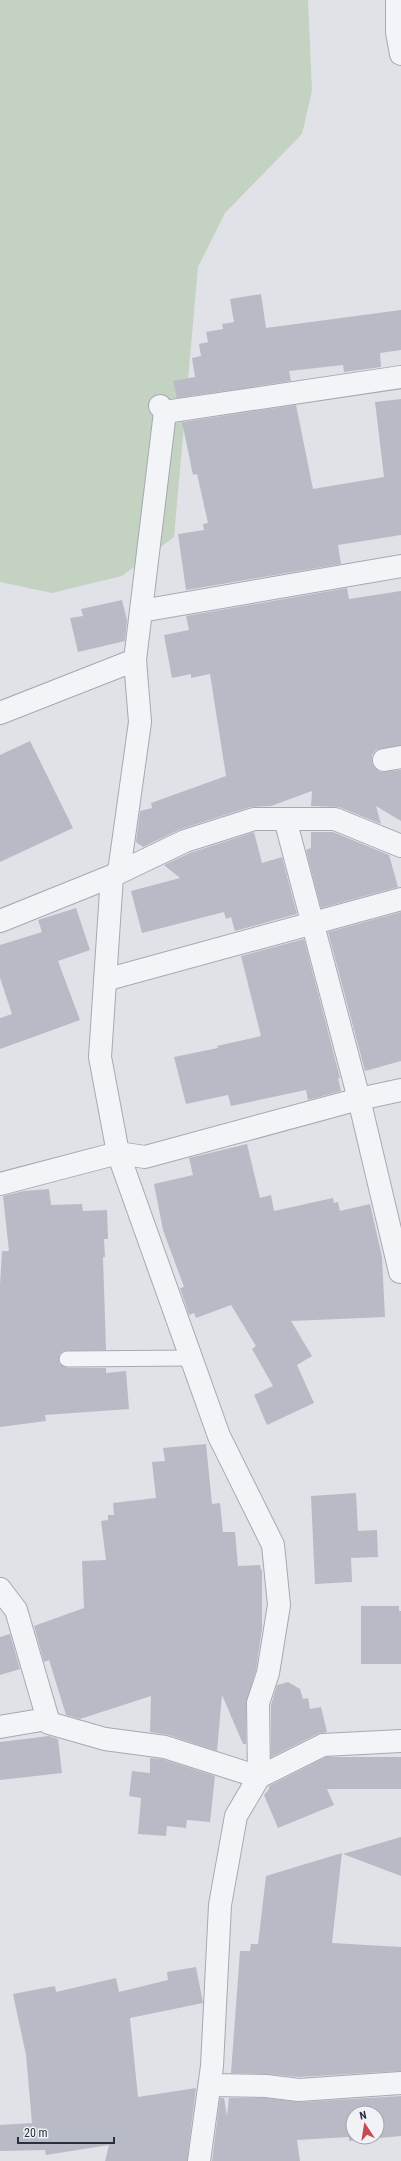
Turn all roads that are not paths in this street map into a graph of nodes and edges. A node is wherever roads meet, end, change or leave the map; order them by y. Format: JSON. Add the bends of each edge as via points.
{"nodes":[{"id":1,"x":397,"y":0,"type":"edge"},
{"id":2,"x":401,"y":54,"type":"edge"},
{"id":3,"x":401,"y":377,"type":"edge"},
{"id":4,"x":401,"y":566,"type":"edge"},
{"id":5,"x":141,"y":612,"type":"junction"},
{"id":6,"x":135,"y":660,"type":"junction"},
{"id":7,"x":0,"y":713,"type":"edge"},
{"id":8,"x":285,"y":819,"type":"junction"},
{"id":9,"x":401,"y":846,"type":"edge"},
{"id":10,"x":116,"y":874,"type":"junction"},
{"id":11,"x":401,"y":900,"type":"edge"},
{"id":12,"x":0,"y":921,"type":"edge"},
{"id":13,"x":313,"y":924,"type":"junction"},
{"id":14,"x":105,"y":980,"type":"junction"},
{"id":15,"x":401,"y":1090,"type":"edge"},
{"id":16,"x":360,"y":1099,"type":"junction"},
{"id":17,"x":118,"y":1153,"type":"junction"},
{"id":18,"x":0,"y":1184,"type":"edge"},
{"id":19,"x":400,"y":1272,"type":"dead end"},
{"id":20,"x":191,"y":1358,"type":"junction"},
{"id":21,"x":67,"y":1359,"type":"dead end"},
{"id":22,"x":0,"y":1589,"type":"edge"},
{"id":23,"x":47,"y":1719,"type":"junction"},
{"id":24,"x":0,"y":1727,"type":"edge"},
{"id":25,"x":401,"y":1741,"type":"edge"},
{"id":26,"x":259,"y":1777,"type":"junction"},
{"id":27,"x":401,"y":2083,"type":"edge"},
{"id":28,"x":210,"y":2085,"type":"junction"},
{"id":29,"x":199,"y":2161,"type":"edge"}],
"edges":[{"from":1,"to":2,"type":"street","via":[[397,32]]},
{"from":3,"to":5,"type":"street","via":[[163,409]]},
{"from":4,"to":5,"type":"street"},
{"from":5,"to":6,"type":"street"},
{"from":6,"to":7,"type":"street"},
{"from":6,"to":10,"type":"street","via":[[140,722]]},
{"from":8,"to":9,"type":"street","via":[[335,818]]},
{"from":8,"to":10,"type":"street","via":[[254,819],[185,841]]},
{"from":8,"to":13,"type":"street"},
{"from":10,"to":12,"type":"street"},
{"from":10,"to":14,"type":"street"},
{"from":11,"to":13,"type":"street"},
{"from":13,"to":14,"type":"street"},
{"from":13,"to":16,"type":"street"},
{"from":14,"to":17,"type":"street","via":[[100,1057]]},
{"from":15,"to":16,"type":"street"},
{"from":16,"to":17,"type":"street","via":[[145,1157]]},
{"from":16,"to":19,"type":"street"},
{"from":17,"to":18,"type":"street"},
{"from":17,"to":20,"type":"street"},
{"from":20,"to":21,"type":"lane"},
{"from":20,"to":26,"type":"street","via":[[219,1436],[273,1545],[279,1605],[268,1674],[258,1703]]},
{"from":22,"to":23,"type":"street","via":[[16,1610]]},
{"from":23,"to":24,"type":"street"},
{"from":23,"to":26,"type":"street","via":[[49,1723],[105,1739],[165,1747]]},
{"from":25,"to":26,"type":"street","via":[[324,1745]]},
{"from":26,"to":28,"type":"street","via":[[236,1816],[220,1905]]},
{"from":27,"to":28,"type":"street","via":[[299,2090],[266,2086]]},
{"from":28,"to":29,"type":"street"}]}
